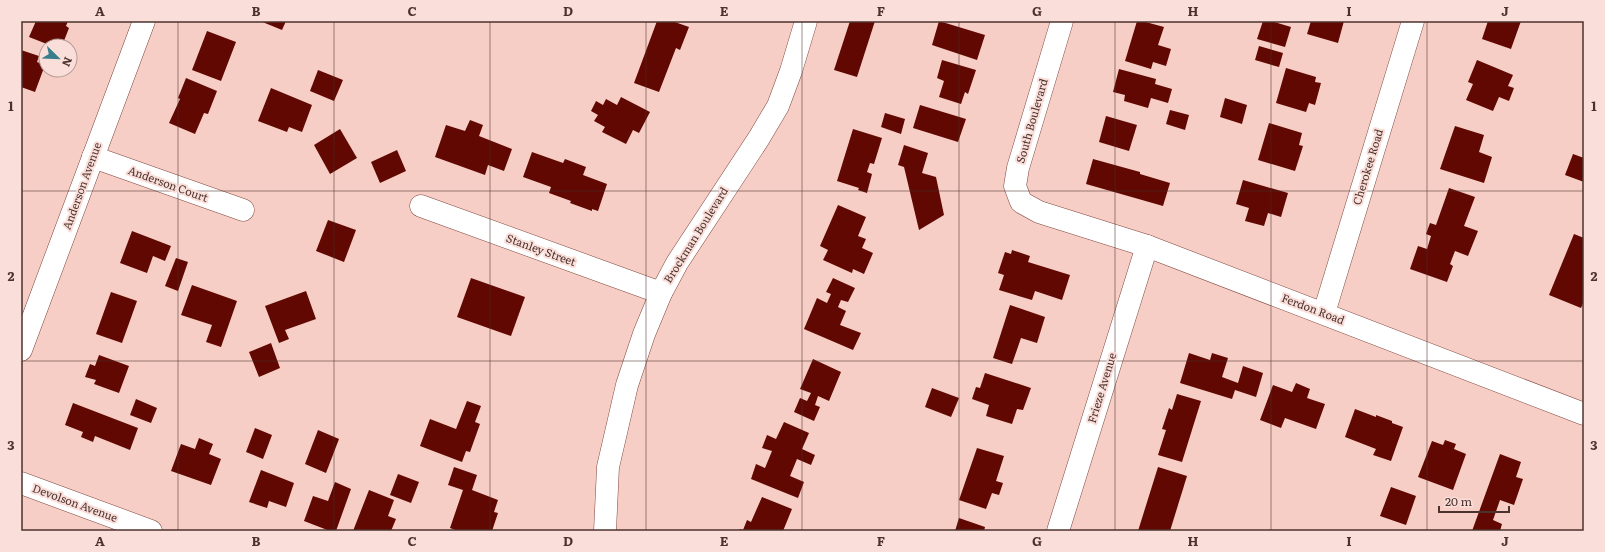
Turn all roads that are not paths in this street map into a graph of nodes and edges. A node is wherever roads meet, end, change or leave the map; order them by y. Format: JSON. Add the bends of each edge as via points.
{"nodes":[{"id":1,"x":144,"y":21,"type":"edge"},
{"id":2,"x":806,"y":21,"type":"edge"},
{"id":3,"x":1062,"y":21,"type":"edge"},
{"id":4,"x":1413,"y":21,"type":"edge"},
{"id":5,"x":93,"y":157,"type":"junction"},
{"id":6,"x":421,"y":206,"type":"dead end"},
{"id":7,"x":243,"y":210,"type":"dead end"},
{"id":8,"x":1039,"y":212,"type":"joint"},
{"id":9,"x":1147,"y":246,"type":"junction"},
{"id":10,"x":661,"y":293,"type":"junction"},
{"id":11,"x":1324,"y":313,"type":"junction"},
{"id":12,"x":21,"y":350,"type":"edge"},
{"id":13,"x":1584,"y":414,"type":"edge"},
{"id":14,"x":21,"y":483,"type":"edge"},
{"id":15,"x":151,"y":531,"type":"edge"},
{"id":16,"x":605,"y":531,"type":"edge"},
{"id":17,"x":1058,"y":531,"type":"edge"}],
"edges":[{"from":1,"to":5,"type":"street","name":"Anderson Avenue"},
{"from":2,"to":10,"type":"street","name":"Brockman Boulevard","via":[[778,106],[676,263]]},
{"from":3,"to":8,"type":"street","name":"South Boulevard","via":[[1018,168],[1015,186],[1021,202]]},
{"from":4,"to":11,"type":"street","name":"Cherokee Road"},
{"from":5,"to":7,"type":"street","name":"Anderson Court"},
{"from":5,"to":12,"type":"street","name":"Anderson Avenue"},
{"from":6,"to":10,"type":"street","name":"Stanley Street"},
{"from":8,"to":9,"type":"street","name":"Ferdon Road"},
{"from":9,"to":11,"type":"street","name":"Ferdon Road"},
{"from":9,"to":17,"type":"street","name":"Frieze Avenue"},
{"from":10,"to":16,"type":"street","name":"Brockman Boulevard","via":[[626,385],[608,467]]},
{"from":11,"to":13,"type":"street","name":"Ferdon Road"},
{"from":14,"to":15,"type":"street","name":"Devolson Avenue"}]}
